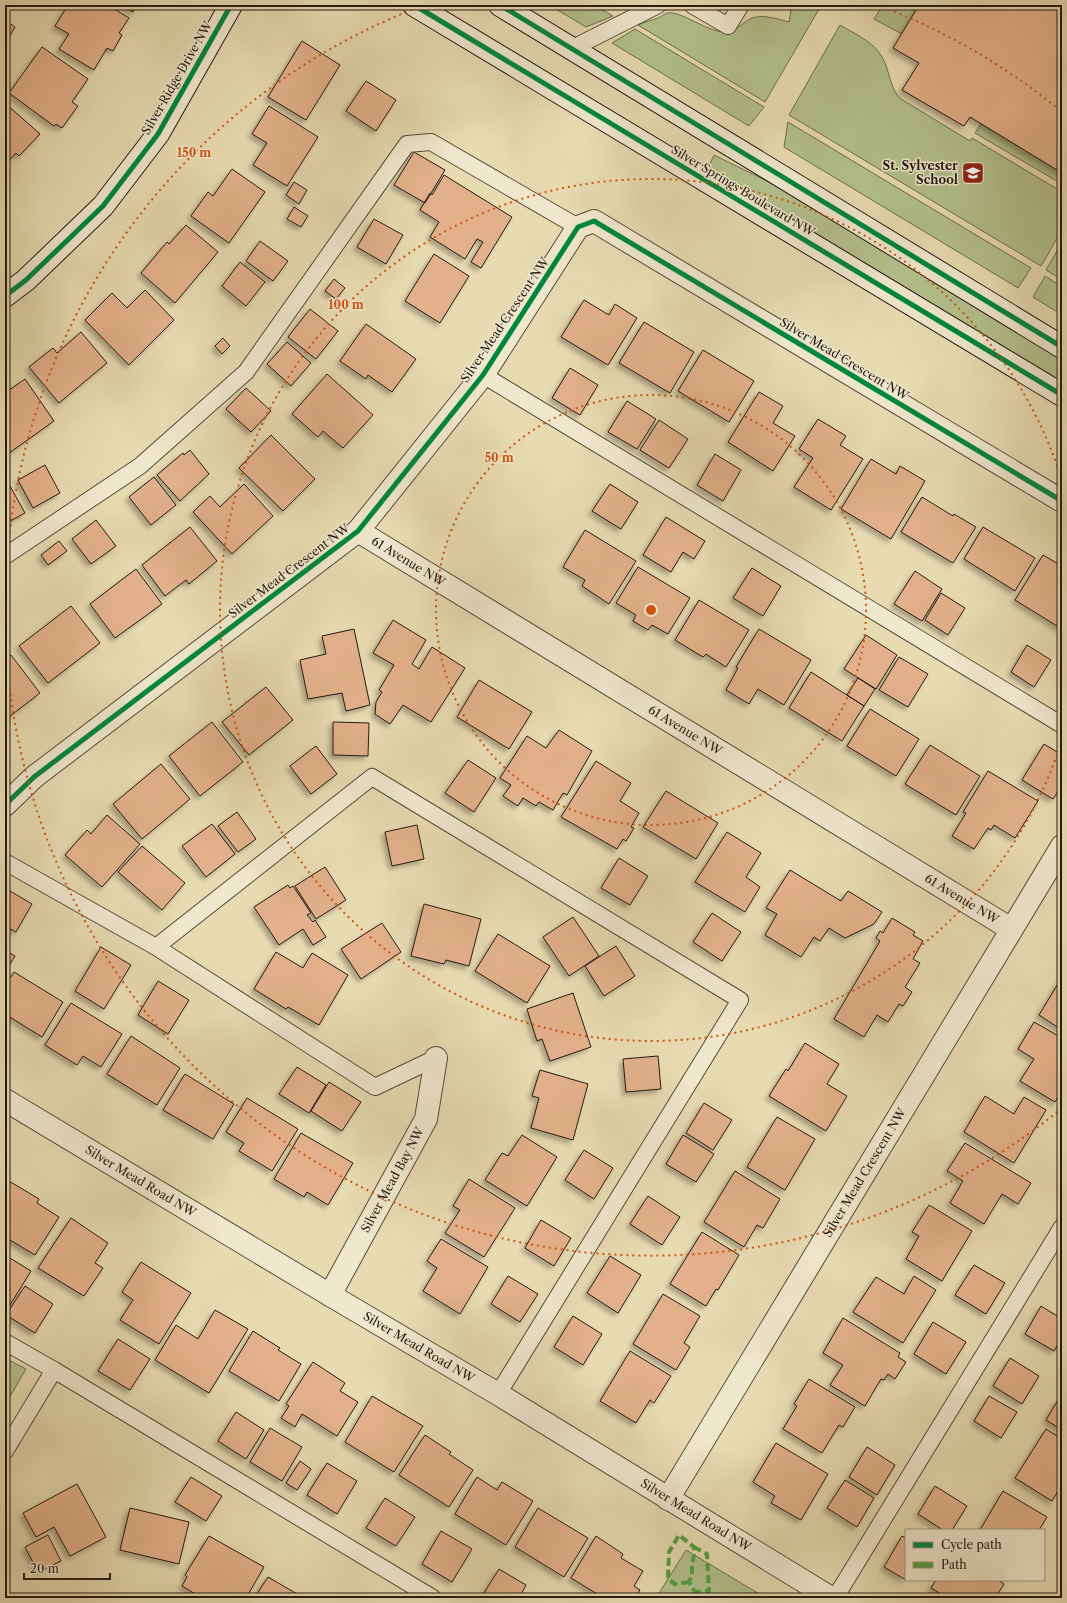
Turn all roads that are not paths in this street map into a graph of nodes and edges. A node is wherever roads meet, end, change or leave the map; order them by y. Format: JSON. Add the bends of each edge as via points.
{"nodes":[{"id":1,"x":231,"y":5,"type":"edge"},
{"id":2,"x":414,"y":5,"type":"edge"},
{"id":3,"x":500,"y":5,"type":"edge"},
{"id":4,"x":658,"y":5,"type":"edge"},
{"id":5,"x":692,"y":5,"type":"edge"},
{"id":6,"x":741,"y":5,"type":"edge"},
{"id":7,"x":573,"y":48,"type":"junction"},
{"id":8,"x":578,"y":227,"type":"junction"},
{"id":9,"x":5,"y":296,"type":"edge"},
{"id":10,"x":1062,"y":346,"type":"edge"},
{"id":11,"x":483,"y":375,"type":"junction"},
{"id":12,"x":1062,"y":395,"type":"edge"},
{"id":13,"x":1062,"y":501,"type":"edge"},
{"id":14,"x":358,"y":531,"type":"junction"},
{"id":15,"x":5,"y":556,"type":"edge"},
{"id":16,"x":1062,"y":725,"type":"edge"},
{"id":17,"x":5,"y":805,"type":"edge"},
{"id":18,"x":1062,"y":846,"type":"edge"},
{"id":19,"x":5,"y":862,"type":"edge"},
{"id":20,"x":1011,"y":929,"type":"junction"},
{"id":21,"x":156,"y":947,"type":"junction"},
{"id":22,"x":436,"y":1058,"type":"joint"},
{"id":23,"x":5,"y":1100,"type":"edge"},
{"id":24,"x":1062,"y":1227,"type":"edge"},
{"id":25,"x":330,"y":1295,"type":"junction"},
{"id":26,"x":5,"y":1342,"type":"edge"},
{"id":27,"x":54,"y":1370,"type":"junction"},
{"id":28,"x":498,"y":1394,"type":"junction"},
{"id":29,"x":5,"y":1451,"type":"edge"},
{"id":30,"x":668,"y":1499,"type":"junction"},
{"id":31,"x":433,"y":1598,"type":"edge"},
{"id":32,"x":831,"y":1598,"type":"edge"},
{"id":33,"x":835,"y":1598,"type":"edge"}],
"edges":[{"from":1,"to":9,"type":"street","name":"Silver Ridge Drive NW","via":[[158,134],[103,206],[26,280]]},
{"from":2,"to":12,"type":"street","name":"Silver Springs Boulevard NW"},
{"from":3,"to":7,"type":"street"},
{"from":4,"to":7,"type":"lane"},
{"from":5,"to":6,"type":"lane","via":[[728,26]]},
{"from":7,"to":10,"type":"street"},
{"from":8,"to":11,"type":"street","name":"Silver Mead Crescent NW"},
{"from":8,"to":13,"type":"street","name":"Silver Mead Crescent NW","via":[[594,221]]},
{"from":8,"to":15,"type":"lane","via":[[431,142],[407,144],[246,372],[140,466]]},
{"from":11,"to":14,"type":"street","name":"Silver Mead Crescent NW"},
{"from":11,"to":16,"type":"lane"},
{"from":14,"to":17,"type":"street","name":"Silver Mead Crescent NW","via":[[34,777]]},
{"from":14,"to":20,"type":"street","name":"61 Avenue NW"},
{"from":18,"to":20,"type":"street","name":"Silver Mead Crescent NW"},
{"from":19,"to":21,"type":"lane"},
{"from":20,"to":30,"type":"street","name":"Silver Mead Crescent NW"},
{"from":21,"to":22,"type":"lane","via":[[374,1087]]},
{"from":21,"to":28,"type":"lane","via":[[372,776],[740,1000]]},
{"from":22,"to":25,"type":"street","name":"Silver Mead Bay NW","via":[[426,1119]]},
{"from":23,"to":25,"type":"street","name":"Silver Mead Road NW"},
{"from":24,"to":33,"type":"lane"},
{"from":25,"to":28,"type":"street","name":"Silver Mead Road NW"},
{"from":26,"to":27,"type":"lane"},
{"from":27,"to":29,"type":"lane"},
{"from":27,"to":31,"type":"lane"},
{"from":28,"to":30,"type":"street","name":"Silver Mead Road NW"},
{"from":30,"to":32,"type":"street","name":"Silver Mead Road NW"}]}
